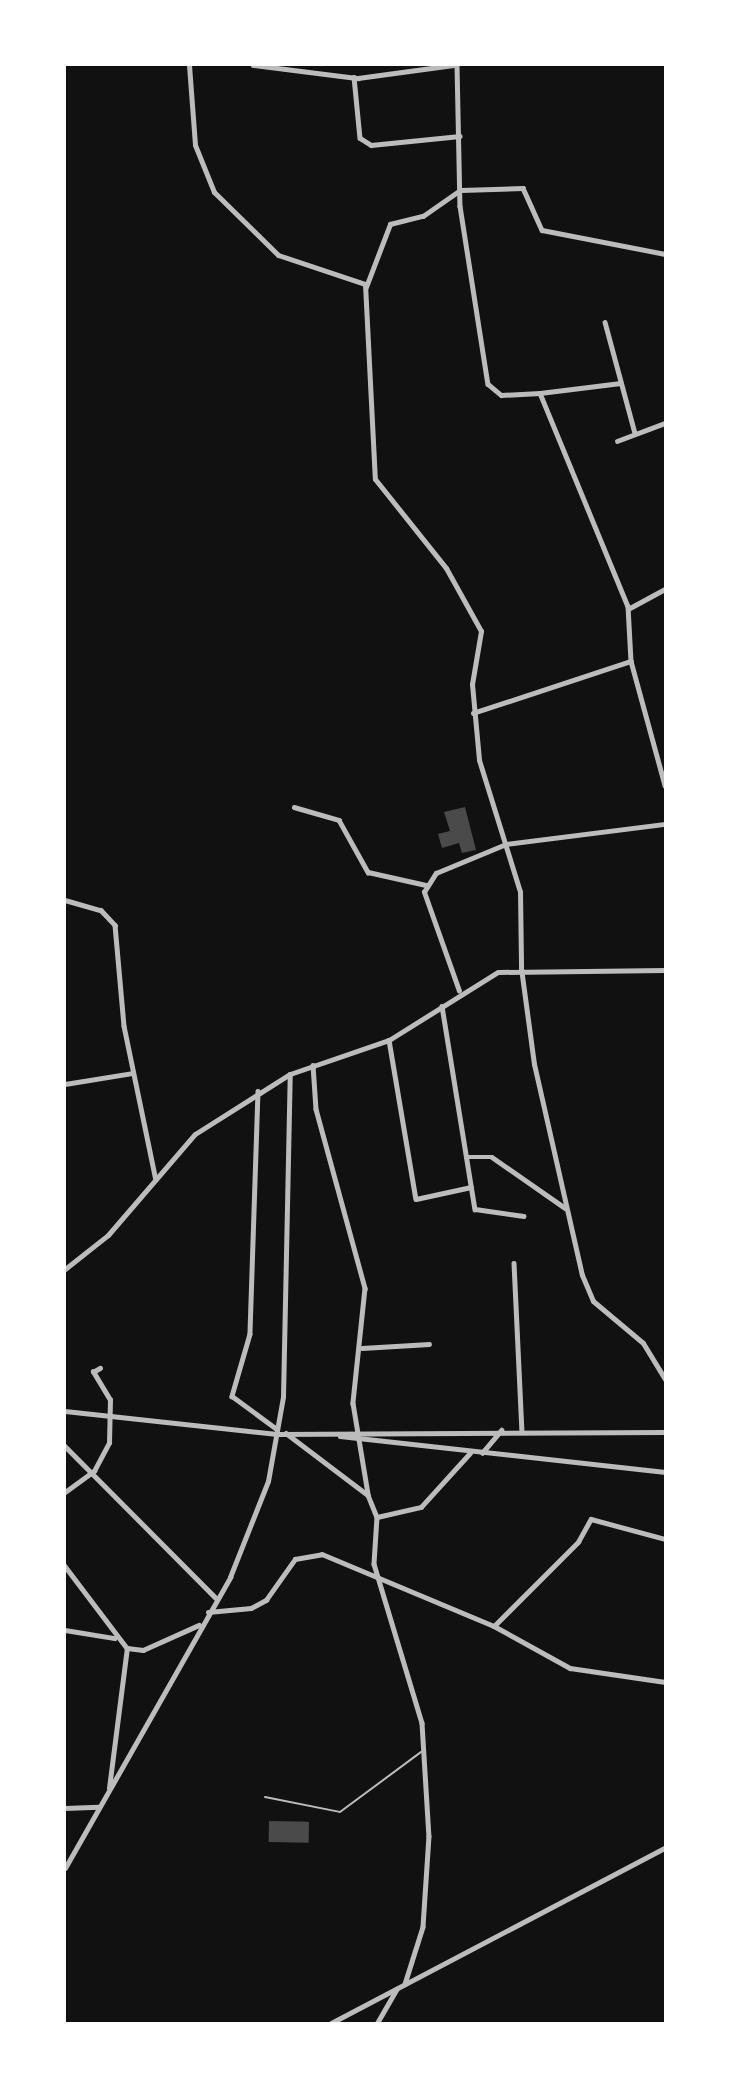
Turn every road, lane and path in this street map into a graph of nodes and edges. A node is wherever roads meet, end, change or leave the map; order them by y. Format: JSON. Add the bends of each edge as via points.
{"nodes":[{"id":1,"x":189,"y":65,"type":"edge"},
{"id":2,"x":253,"y":65,"type":"edge"},
{"id":3,"x":455,"y":65,"type":"edge"},
{"id":4,"x":354,"y":77,"type":"junction"},
{"id":5,"x":460,"y":136,"type":"junction"},
{"id":6,"x":460,"y":191,"type":"junction"},
{"id":7,"x":665,"y":254,"type":"edge"},
{"id":8,"x":366,"y":288,"type":"junction"},
{"id":9,"x":605,"y":322,"type":"dead end"},
{"id":10,"x":620,"y":383,"type":"junction"},
{"id":11,"x":540,"y":393,"type":"junction"},
{"id":12,"x":665,"y":423,"type":"edge"},
{"id":13,"x":635,"y":433,"type":"junction"},
{"id":14,"x":617,"y":441,"type":"dead end"},
{"id":15,"x":665,"y":589,"type":"edge"},
{"id":16,"x":628,"y":609,"type":"junction"},
{"id":17,"x":631,"y":661,"type":"junction"},
{"id":18,"x":473,"y":713,"type":"junction"},
{"id":19,"x":665,"y":785,"type":"edge"},
{"id":20,"x":294,"y":807,"type":"dead end"},
{"id":21,"x":665,"y":824,"type":"edge"},
{"id":22,"x":506,"y":844,"type":"junction"},
{"id":23,"x":426,"y":886,"type":"junction"},
{"id":24,"x":65,"y":900,"type":"edge"},
{"id":25,"x":522,"y":968,"type":"junction"},
{"id":26,"x":665,"y":970,"type":"edge"},
{"id":27,"x":460,"y":991,"type":"junction"},
{"id":28,"x":442,"y":1005,"type":"junction"},
{"id":29,"x":389,"y":1040,"type":"junction"},
{"id":30,"x":313,"y":1065,"type":"junction"},
{"id":31,"x":133,"y":1073,"type":"junction"},
{"id":32,"x":290,"y":1074,"type":"junction"},
{"id":33,"x":65,"y":1084,"type":"edge"},
{"id":34,"x":258,"y":1091,"type":"junction"},
{"id":35,"x":466,"y":1157,"type":"junction"},
{"id":36,"x":156,"y":1180,"type":"junction"},
{"id":37,"x":471,"y":1187,"type":"junction"},
{"id":38,"x":565,"y":1208,"type":"junction"},
{"id":39,"x":524,"y":1216,"type":"dead end"},
{"id":40,"x":514,"y":1263,"type":"dead end"},
{"id":41,"x":65,"y":1269,"type":"edge"},
{"id":42,"x":429,"y":1344,"type":"dead end"},
{"id":43,"x":362,"y":1348,"type":"junction"},
{"id":44,"x":100,"y":1368,"type":"dead end"},
{"id":45,"x":664,"y":1369,"type":"edge"},
{"id":46,"x":665,"y":1379,"type":"edge"},
{"id":47,"x":65,"y":1411,"type":"edge"},
{"id":48,"x":72,"y":1412,"type":"junction"},
{"id":49,"x":111,"y":1414,"type":"junction"},
{"id":50,"x":65,"y":1419,"type":"edge"},
{"id":51,"x":502,"y":1430,"type":"junction"},
{"id":52,"x":522,"y":1430,"type":"junction"},
{"id":53,"x":277,"y":1431,"type":"junction"},
{"id":54,"x":665,"y":1432,"type":"edge"},
{"id":55,"x":286,"y":1433,"type":"junction"},
{"id":56,"x":358,"y":1436,"type":"junction"},
{"id":57,"x":65,"y":1446,"type":"edge"},
{"id":58,"x":471,"y":1452,"type":"junction"},
{"id":59,"x":482,"y":1454,"type":"junction"},
{"id":60,"x":94,"y":1471,"type":"junction"},
{"id":61,"x":665,"y":1472,"type":"edge"},
{"id":62,"x":65,"y":1492,"type":"edge"},
{"id":63,"x":368,"y":1495,"type":"junction"},
{"id":64,"x":377,"y":1517,"type":"junction"},
{"id":65,"x":665,"y":1539,"type":"edge"},
{"id":66,"x":65,"y":1566,"type":"edge"},
{"id":67,"x":377,"y":1574,"type":"junction"},
{"id":68,"x":216,"y":1598,"type":"junction"},
{"id":69,"x":208,"y":1612,"type":"junction"},
{"id":70,"x":200,"y":1625,"type":"junction"},
{"id":71,"x":494,"y":1626,"type":"junction"},
{"id":72,"x":65,"y":1630,"type":"edge"},
{"id":73,"x":114,"y":1638,"type":"junction"},
{"id":74,"x":127,"y":1648,"type":"junction"},
{"id":75,"x":665,"y":1682,"type":"edge"},
{"id":76,"x":425,"y":1749,"type":"junction"},
{"id":77,"x":109,"y":1788,"type":"junction"},
{"id":78,"x":265,"y":1797,"type":"dead end"},
{"id":79,"x":98,"y":1807,"type":"junction"},
{"id":80,"x":65,"y":1808,"type":"edge"},
{"id":81,"x":665,"y":1848,"type":"edge"},
{"id":82,"x":65,"y":1868,"type":"edge"},
{"id":83,"x":405,"y":1984,"type":"junction"},
{"id":84,"x":397,"y":1988,"type":"junction"},
{"id":85,"x":331,"y":2023,"type":"edge"},
{"id":86,"x":377,"y":2023,"type":"edge"}],
"edges":[{"from":1,"to":8,"type":"street","via":[[195,145],[214,192],[278,255],[358,278]]},
{"from":2,"to":4,"type":"street"},
{"from":3,"to":4,"type":"street","via":[[403,76]]},
{"from":3,"to":5,"type":"street"},
{"from":4,"to":5,"type":"street","via":[[360,138],[371,145]]},
{"from":5,"to":6,"type":"street"},
{"from":6,"to":7,"type":"street","via":[[523,188],[542,230]]},
{"from":6,"to":8,"type":"street","via":[[423,216],[390,224]]},
{"from":6,"to":11,"type":"street","via":[[488,384],[501,395]]},
{"from":8,"to":18,"type":"street","via":[[375,479],[476,615],[481,631]]},
{"from":9,"to":10,"type":"street"},
{"from":10,"to":11,"type":"street"},
{"from":10,"to":13,"type":"street"},
{"from":11,"to":16,"type":"street"},
{"from":12,"to":13,"type":"street"},
{"from":13,"to":14,"type":"street"},
{"from":15,"to":16,"type":"street"},
{"from":16,"to":17,"type":"street"},
{"from":17,"to":18,"type":"street"},
{"from":17,"to":19,"type":"street"},
{"from":18,"to":22,"type":"street","via":[[479,760]]},
{"from":20,"to":23,"type":"street","via":[[339,820],[368,872]]},
{"from":21,"to":22,"type":"street"},
{"from":22,"to":23,"type":"street","via":[[436,873]]},
{"from":22,"to":25,"type":"street","via":[[520,892]]},
{"from":23,"to":27,"type":"street","via":[[446,967]]},
{"from":24,"to":31,"type":"street","via":[[101,910],[115,925]]},
{"from":25,"to":26,"type":"street"},
{"from":25,"to":27,"type":"street"},
{"from":25,"to":38,"type":"street"},
{"from":27,"to":28,"type":"street"},
{"from":28,"to":29,"type":"street"},
{"from":28,"to":35,"type":"street"},
{"from":29,"to":30,"type":"street"},
{"from":29,"to":37,"type":"street","via":[[416,1199]]},
{"from":30,"to":32,"type":"street"},
{"from":30,"to":43,"type":"street","via":[[316,1109],[365,1288]]},
{"from":31,"to":33,"type":"street"},
{"from":31,"to":36,"type":"street"},
{"from":32,"to":34,"type":"street"},
{"from":32,"to":53,"type":"street","via":[[283,1396]]},
{"from":34,"to":36,"type":"street","via":[[195,1134]]},
{"from":34,"to":53,"type":"street","via":[[250,1334],[232,1396]]},
{"from":35,"to":37,"type":"street"},
{"from":35,"to":38,"type":"street","via":[[492,1157]]},
{"from":36,"to":41,"type":"street","via":[[108,1235]]},
{"from":37,"to":39,"type":"street","via":[[475,1209]]},
{"from":38,"to":45,"type":"street","via":[[587,1293],[643,1343]]},
{"from":40,"to":52,"type":"street"},
{"from":42,"to":43,"type":"street"},
{"from":43,"to":56,"type":"street","via":[[354,1391]]},
{"from":44,"to":49,"type":"street","via":[[93,1372]]},
{"from":45,"to":46,"type":"street"},
{"from":47,"to":48,"type":"street"},
{"from":48,"to":49,"type":"street"},
{"from":48,"to":50,"type":"street"},
{"from":49,"to":53,"type":"street"},
{"from":49,"to":60,"type":"street","via":[[109,1443]]},
{"from":51,"to":52,"type":"street"},
{"from":51,"to":56,"type":"street"},
{"from":51,"to":59,"type":"street"},
{"from":52,"to":54,"type":"street"},
{"from":53,"to":55,"type":"street"},
{"from":53,"to":68,"type":"street","via":[[259,1506]]},
{"from":55,"to":56,"type":"street"},
{"from":55,"to":63,"type":"street"},
{"from":56,"to":58,"type":"street"},
{"from":56,"to":63,"type":"street"},
{"from":57,"to":60,"type":"street"},
{"from":58,"to":59,"type":"street"},
{"from":58,"to":64,"type":"street","via":[[421,1507]]},
{"from":59,"to":61,"type":"street"},
{"from":60,"to":62,"type":"street"},
{"from":60,"to":68,"type":"street"},
{"from":63,"to":64,"type":"street"},
{"from":64,"to":67,"type":"street"},
{"from":65,"to":71,"type":"street","via":[[591,1519],[578,1542]]},
{"from":66,"to":73,"type":"street"},
{"from":67,"to":69,"type":"street","via":[[322,1554],[295,1559],[266,1600]]},
{"from":67,"to":71,"type":"street"},
{"from":67,"to":76,"type":"street"},
{"from":68,"to":69,"type":"street"},
{"from":69,"to":70,"type":"street"},
{"from":70,"to":74,"type":"street","via":[[143,1650]]},
{"from":70,"to":77,"type":"street"},
{"from":71,"to":75,"type":"street","via":[[570,1668]]},
{"from":72,"to":73,"type":"street"},
{"from":73,"to":74,"type":"street"},
{"from":74,"to":77,"type":"street"},
{"from":76,"to":78,"type":"lane","via":[[340,1812]]},
{"from":76,"to":83,"type":"street","via":[[429,1836],[423,1927]]},
{"from":77,"to":79,"type":"street"},
{"from":79,"to":80,"type":"street"},
{"from":79,"to":82,"type":"street"},
{"from":81,"to":83,"type":"street"},
{"from":83,"to":84,"type":"street"},
{"from":84,"to":85,"type":"street"},
{"from":84,"to":86,"type":"street"}]}
